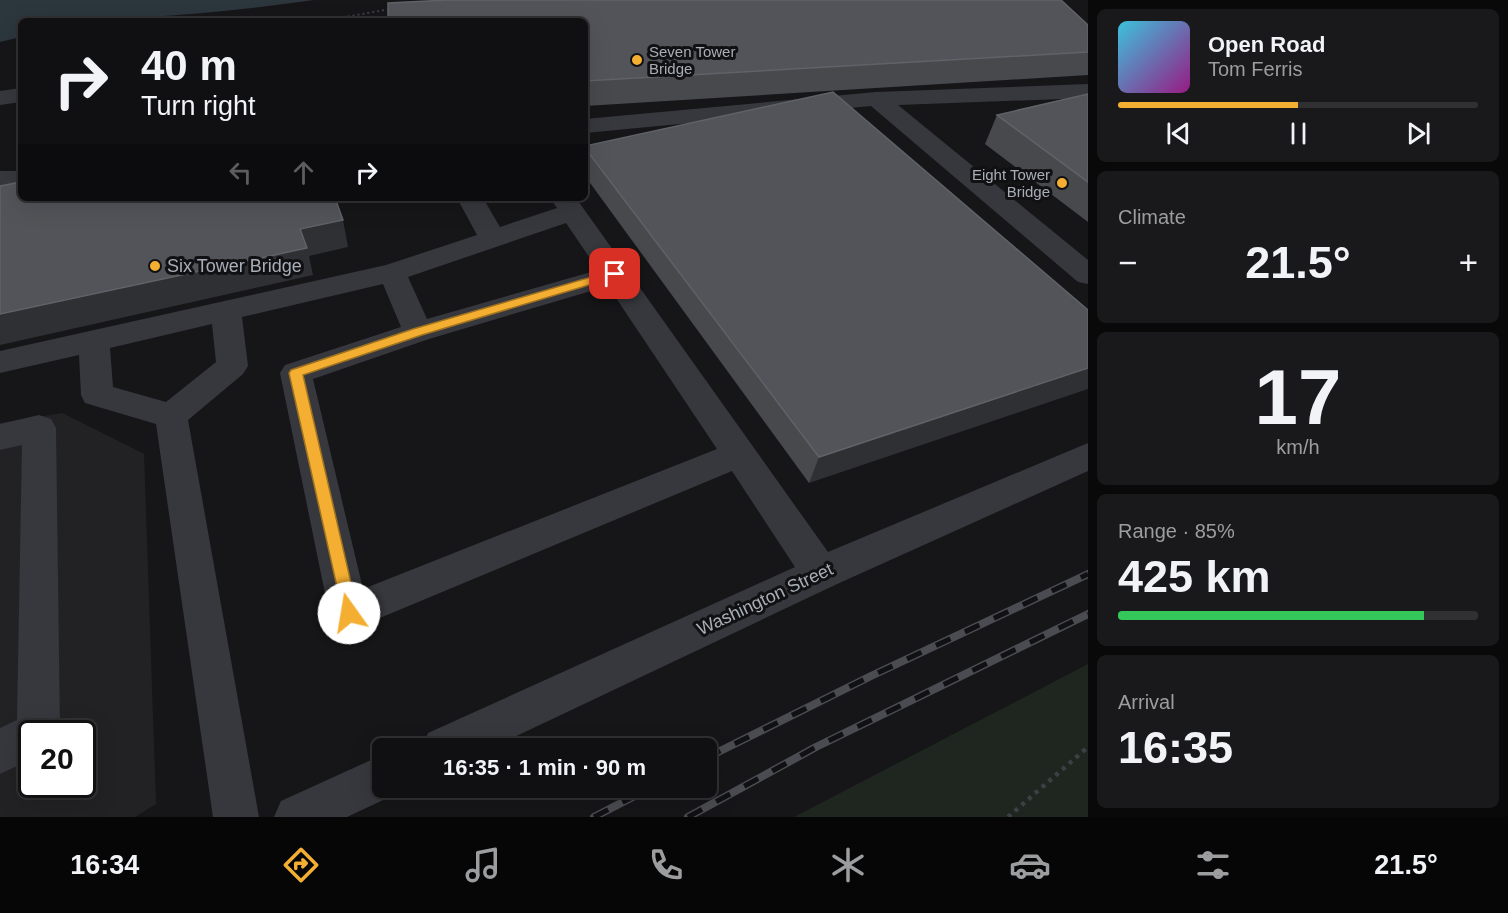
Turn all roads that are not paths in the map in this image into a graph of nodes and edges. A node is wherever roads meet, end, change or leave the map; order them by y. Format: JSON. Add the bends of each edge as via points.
{"nodes":[{"id":1,"x":1088,"y":92,"type":"edge"},
{"id":2,"x":18,"y":95,"type":"edge"},
{"id":3,"x":0,"y":98,"type":"edge"},
{"id":4,"x":876,"y":99,"type":"junction"},
{"id":5,"x":588,"y":126,"type":"edge"},
{"id":6,"x":0,"y":179,"type":"edge"},
{"id":7,"x":18,"y":179,"type":"edge"},
{"id":8,"x":472,"y":201,"type":"edge"},
{"id":9,"x":568,"y":205,"type":"edge"},
{"id":10,"x":493,"y":239,"type":"junction"},
{"id":11,"x":392,"y":273,"type":"junction"},
{"id":12,"x":615,"y":274,"type":"junction"},
{"id":13,"x":1088,"y":275,"type":"edge"},
{"id":14,"x":226,"y":311,"type":"junction"},
{"id":15,"x":418,"y":332,"type":"junction"},
{"id":16,"x":94,"y":341,"type":"junction"},
{"id":17,"x":0,"y":362,"type":"edge"},
{"id":18,"x":171,"y":416,"type":"junction"},
{"id":19,"x":0,"y":437,"type":"edge"},
{"id":20,"x":739,"y":454,"type":"junction"},
{"id":21,"x":1088,"y":457,"type":"edge"},
{"id":22,"x":821,"y":573,"type":"junction"},
{"id":23,"x":38,"y":720,"type":"edge"},
{"id":24,"x":466,"y":738,"type":"edge"},
{"id":25,"x":18,"y":742,"type":"edge"},
{"id":26,"x":0,"y":752,"type":"edge"},
{"id":27,"x":372,"y":782,"type":"edge"},
{"id":28,"x":236,"y":817,"type":"edge"},
{"id":29,"x":297,"y":817,"type":"edge"}],
"edges":[{"from":1,"to":4,"type":"street"},
{"from":2,"to":3,"type":"street"},
{"from":4,"to":5,"type":"street"},
{"from":4,"to":13,"type":"street"},
{"from":6,"to":7,"type":"street"},
{"from":8,"to":10,"type":"street"},
{"from":9,"to":10,"type":"street"},
{"from":9,"to":12,"type":"street"},
{"from":10,"to":11,"type":"street"},
{"from":11,"to":14,"type":"street"},
{"from":11,"to":15,"type":"street"},
{"from":12,"to":15,"type":"street"},
{"from":12,"to":20,"type":"street"},
{"from":14,"to":16,"type":"street"},
{"from":14,"to":18,"type":"street","via":[[232,366]]},
{"from":15,"to":20,"type":"street","via":[[296,373],[349,613]]},
{"from":16,"to":17,"type":"street"},
{"from":16,"to":18,"type":"street","via":[[97,395]]},
{"from":18,"to":28,"type":"street"},
{"from":19,"to":23,"type":"street","via":[[39,428]]},
{"from":20,"to":22,"type":"street"},
{"from":21,"to":22,"type":"street","name":"Washington Street"},
{"from":22,"to":24,"type":"street","name":"Washington Street"},
{"from":25,"to":26,"type":"street"},
{"from":27,"to":29,"type":"street"}]}
